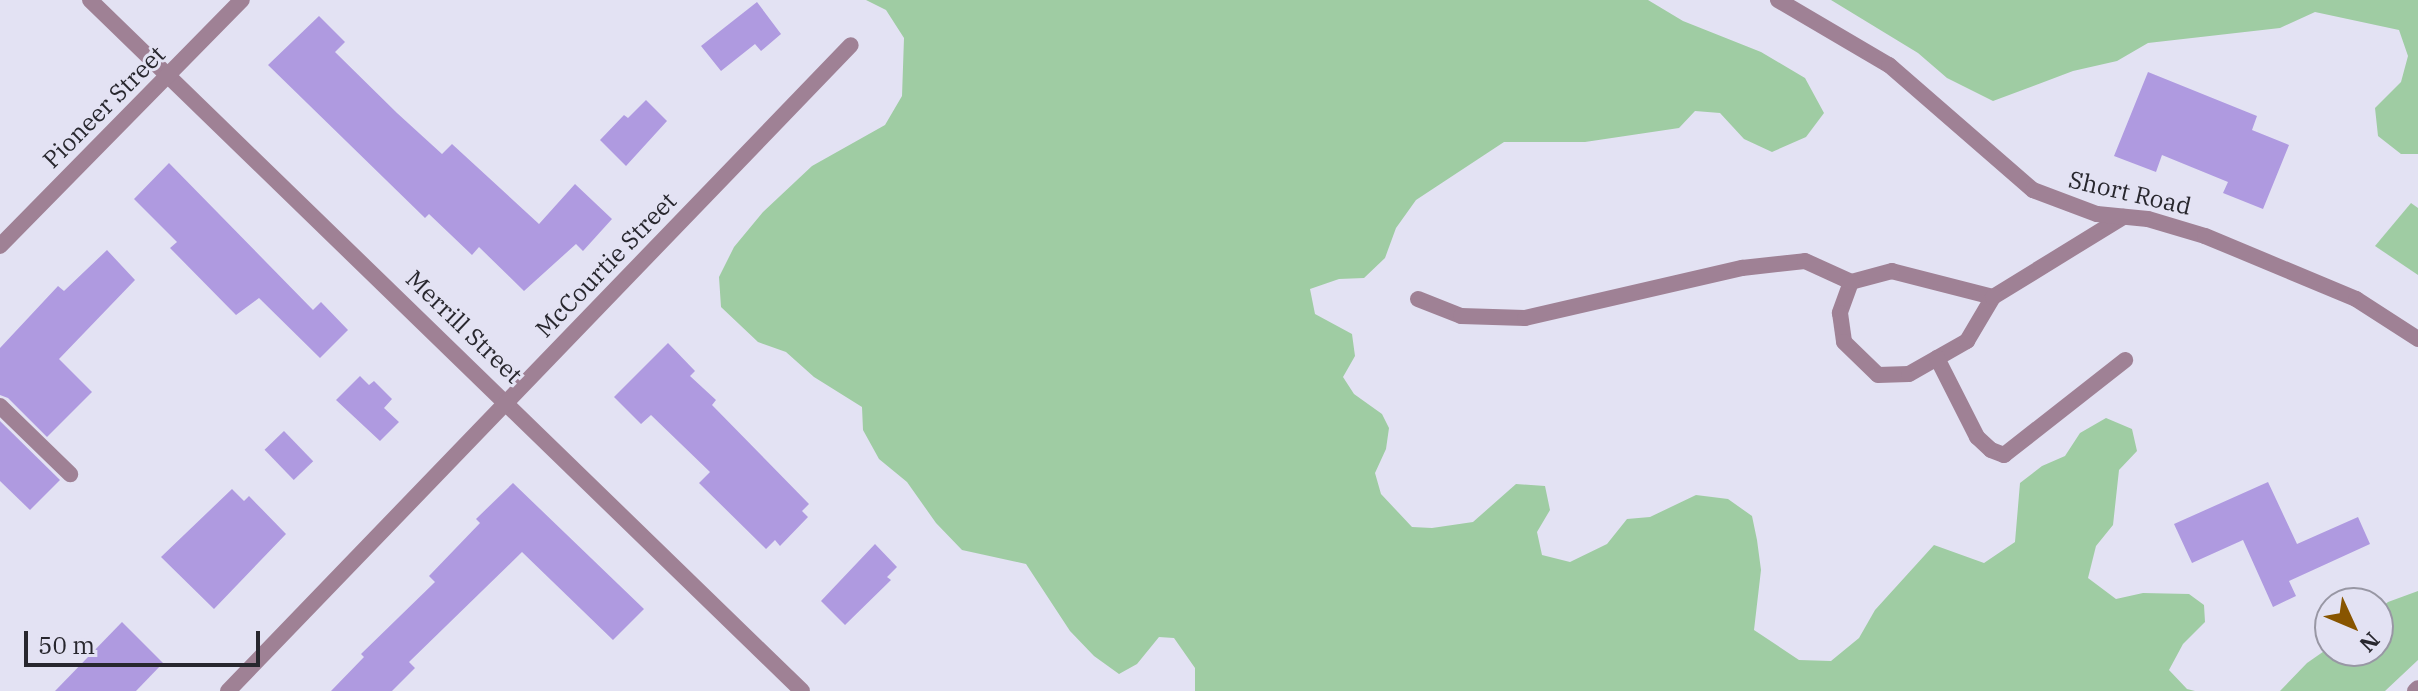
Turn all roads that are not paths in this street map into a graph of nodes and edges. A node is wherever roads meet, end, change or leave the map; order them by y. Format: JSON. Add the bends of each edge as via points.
{"nodes":[{"id":1,"x":90,"y":0,"type":"edge"},
{"id":2,"x":242,"y":0,"type":"edge"},
{"id":3,"x":1778,"y":0,"type":"edge"},
{"id":4,"x":851,"y":45,"type":"dead end"},
{"id":5,"x":168,"y":76,"type":"junction"},
{"id":6,"x":2123,"y":217,"type":"junction"},
{"id":7,"x":0,"y":246,"type":"edge"},
{"id":8,"x":1851,"y":282,"type":"junction"},
{"id":9,"x":1993,"y":297,"type":"junction"},
{"id":10,"x":1418,"y":299,"type":"dead end"},
{"id":11,"x":2418,"y":339,"type":"edge"},
{"id":12,"x":1937,"y":358,"type":"junction"},
{"id":13,"x":2125,"y":360,"type":"dead end"},
{"id":14,"x":508,"y":402,"type":"junction"},
{"id":15,"x":0,"y":406,"type":"edge"},
{"id":16,"x":70,"y":474,"type":"dead end"},
{"id":17,"x":228,"y":691,"type":"edge"},
{"id":18,"x":802,"y":691,"type":"edge"}],
"edges":[{"from":1,"to":5,"type":"street","name":"Merrill Street"},
{"from":2,"to":5,"type":"street","name":"Pioneer Street"},
{"from":3,"to":6,"type":"street","name":"Short Road","via":[[1889,65],[2033,190],[2097,214]]},
{"from":4,"to":14,"type":"street","name":"McCourtie Street"},
{"from":5,"to":7,"type":"street","name":"Pioneer Street"},
{"from":5,"to":14,"type":"street","name":"Merrill Street"},
{"from":6,"to":9,"type":"street"},
{"from":6,"to":11,"type":"street","name":"Short Road","via":[[2148,219],[2218,242],[2356,299]]},
{"from":8,"to":9,"type":"street","via":[[1892,271]]},
{"from":8,"to":10,"type":"street","via":[[1805,261],[1742,268],[1525,318],[1461,316]]},
{"from":8,"to":12,"type":"street","via":[[1840,313],[1844,342],[1878,375],[1909,374]]},
{"from":9,"to":12,"type":"street","via":[[1967,341]]},
{"from":12,"to":13,"type":"street","via":[[1977,437],[2004,455]]},
{"from":14,"to":17,"type":"street","name":"McCourtie Street"},
{"from":14,"to":18,"type":"street","name":"Merrill Street"},
{"from":15,"to":16,"type":"street"}]}
